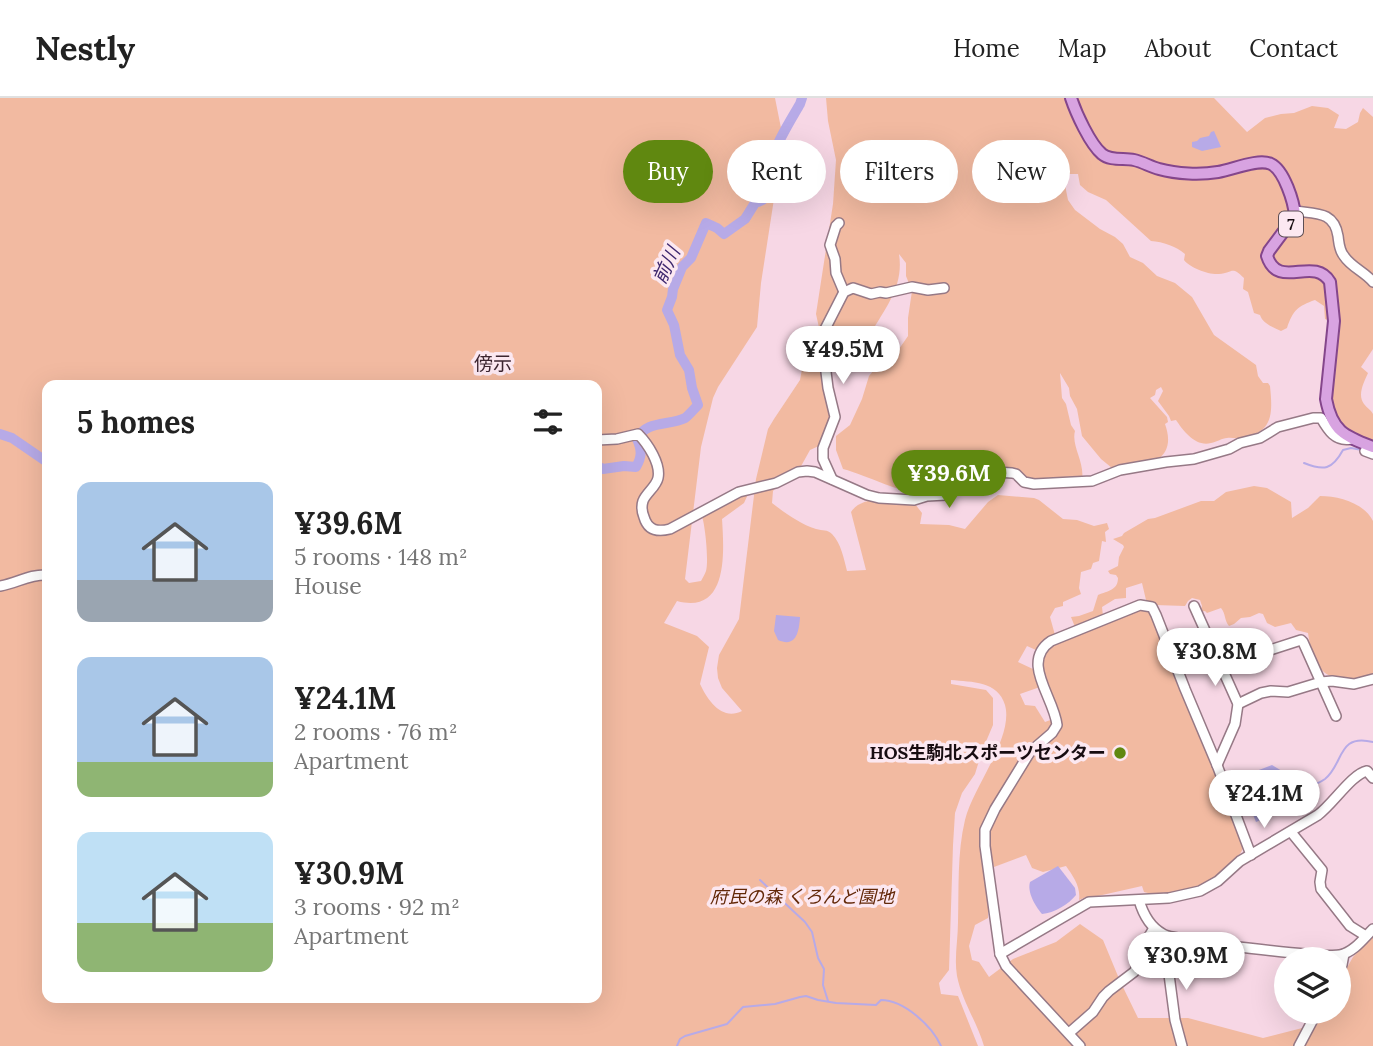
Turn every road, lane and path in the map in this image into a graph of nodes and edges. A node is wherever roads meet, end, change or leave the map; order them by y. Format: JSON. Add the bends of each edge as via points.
{"nodes":[{"id":1,"x":1071,"y":98,"type":"edge"},
{"id":2,"x":1295,"y":211,"type":"junction"},
{"id":3,"x":839,"y":223,"type":"dead end"},
{"id":4,"x":1373,"y":282,"type":"edge"},
{"id":5,"x":944,"y":288,"type":"dead end"},
{"id":6,"x":844,"y":292,"type":"junction"},
{"id":7,"x":1351,"y":439,"type":"junction"},
{"id":8,"x":602,"y":440,"type":"edge"},
{"id":9,"x":1370,"y":451,"type":"edge"},
{"id":10,"x":832,"y":479,"type":"junction"},
{"id":11,"x":42,"y":574,"type":"edge"},
{"id":12,"x":0,"y":586,"type":"edge"},
{"id":13,"x":1194,"y":606,"type":"dead end"},
{"id":14,"x":1218,"y":661,"type":"junction"},
{"id":15,"x":1373,"y":679,"type":"edge"},
{"id":16,"x":1321,"y":682,"type":"junction"},
{"id":17,"x":1238,"y":704,"type":"junction"},
{"id":18,"x":1336,"y":716,"type":"dead end"},
{"id":19,"x":1217,"y":765,"type":"junction"},
{"id":20,"x":1373,"y":778,"type":"edge"},
{"id":21,"x":1291,"y":832,"type":"junction"},
{"id":22,"x":1251,"y":855,"type":"junction"},
{"id":23,"x":1139,"y":900,"type":"junction"},
{"id":24,"x":1154,"y":928,"type":"junction"},
{"id":25,"x":1370,"y":932,"type":"edge"},
{"id":26,"x":1166,"y":936,"type":"junction"},
{"id":27,"x":1274,"y":950,"type":"edge"},
{"id":28,"x":1351,"y":950,"type":"edge"},
{"id":29,"x":1000,"y":954,"type":"junction"},
{"id":30,"x":1311,"y":1024,"type":"edge"},
{"id":31,"x":1069,"y":1033,"type":"junction"},
{"id":32,"x":1181,"y":1042,"type":"edge"},
{"id":33,"x":1080,"y":1046,"type":"edge"},
{"id":34,"x":1174,"y":1046,"type":"edge"},
{"id":35,"x":1299,"y":1046,"type":"edge"}],
"edges":[{"from":1,"to":2,"type":"main road","number":"7","via":[[1105,156],[1199,173],[1265,162],[1280,171]]},
{"from":2,"to":4,"type":"street","via":[[1326,215],[1334,222],[1346,260]]},
{"from":2,"to":7,"type":"main road","number":"7","via":[[1267,256],[1275,270],[1313,270],[1330,282],[1334,329],[1326,399],[1331,420]]},
{"from":3,"to":6,"type":"street","via":[[830,245]]},
{"from":5,"to":6,"type":"street","via":[[912,287],[871,294],[853,288]]},
{"from":6,"to":10,"type":"street","via":[[821,337],[835,417],[823,448]]},
{"from":7,"to":9,"type":"main road"},
{"from":7,"to":10,"type":"street","via":[[1334,436],[1321,418],[1313,418],[1204,457],[1121,470],[1092,481],[1034,484],[1016,474],[996,472],[975,477],[946,495],[914,500],[867,495]]},
{"from":8,"to":10,"type":"street","via":[[640,436],[651,452],[657,480],[642,503],[645,521],[653,530],[670,529],[730,495],[798,472],[816,472]]},
{"from":11,"to":12,"type":"street"},
{"from":13,"to":14,"type":"street"},
{"from":14,"to":16,"type":"street","via":[[1243,650],[1270,650],[1301,640]]},
{"from":14,"to":17,"type":"street"},
{"from":15,"to":16,"type":"street","via":[[1354,684]]},
{"from":16,"to":17,"type":"street","via":[[1288,692],[1261,693]]},
{"from":16,"to":18,"type":"street"},
{"from":17,"to":19,"type":"street","via":[[1235,724]]},
{"from":19,"to":22,"type":"street"},
{"from":19,"to":29,"type":"street","via":[[1152,607],[1140,605],[1045,644],[1038,669],[1055,712],[1056,729],[1030,751],[985,830]]},
{"from":20,"to":21,"type":"street","via":[[1367,771],[1358,774],[1326,808]]},
{"from":21,"to":22,"type":"street"},
{"from":21,"to":25,"type":"street","via":[[1322,870],[1321,889],[1350,926]]},
{"from":22,"to":23,"type":"street","via":[[1200,891]]},
{"from":23,"to":24,"type":"street"},
{"from":23,"to":29,"type":"street","via":[[1089,902]]},
{"from":24,"to":26,"type":"street"},
{"from":24,"to":31,"type":"street","via":[[1134,972]]},
{"from":25,"to":28,"type":"street"},
{"from":26,"to":27,"type":"street"},
{"from":26,"to":32,"type":"street"},
{"from":29,"to":31,"type":"street"},
{"from":30,"to":35,"type":"street"},
{"from":31,"to":33,"type":"street"},
{"from":32,"to":34,"type":"street"}]}
